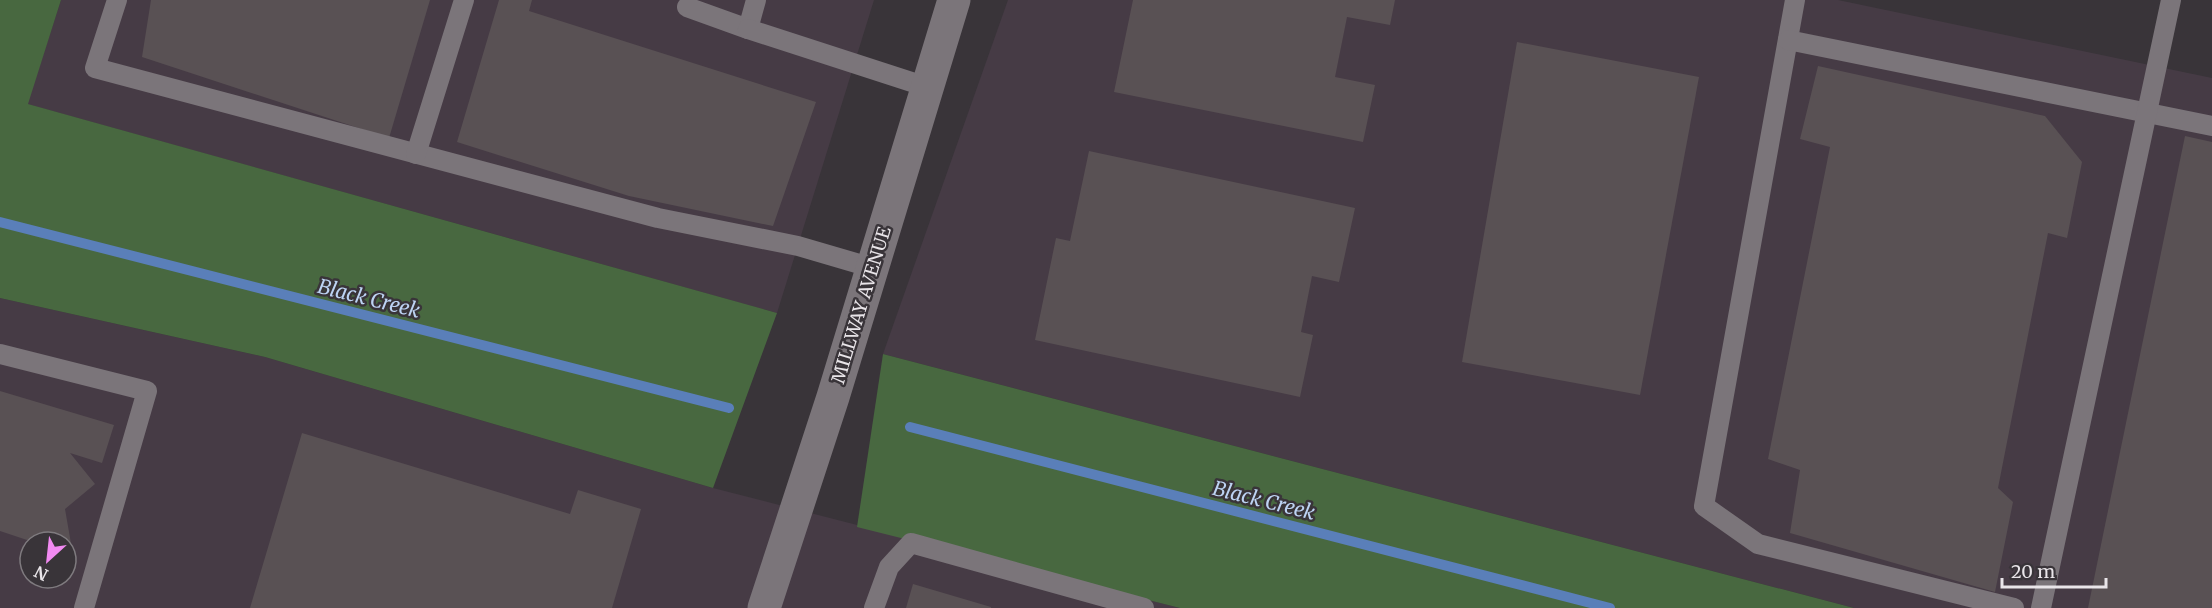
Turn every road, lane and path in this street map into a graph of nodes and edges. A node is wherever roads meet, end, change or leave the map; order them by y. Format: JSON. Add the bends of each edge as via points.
{"nodes":[{"id":1,"x":117,"y":0,"type":"edge"},
{"id":2,"x":464,"y":0,"type":"edge"},
{"id":3,"x":756,"y":0,"type":"edge"},
{"id":4,"x":954,"y":0,"type":"edge"},
{"id":5,"x":1795,"y":0,"type":"edge"},
{"id":6,"x":2171,"y":0,"type":"edge"},
{"id":7,"x":687,"y":7,"type":"dead end"},
{"id":8,"x":748,"y":29,"type":"junction"},
{"id":9,"x":1788,"y":40,"type":"junction"},
{"id":10,"x":927,"y":87,"type":"junction"},
{"id":11,"x":2147,"y":112,"type":"junction"},
{"id":12,"x":2212,"y":126,"type":"edge"},
{"id":13,"x":416,"y":154,"type":"junction"},
{"id":14,"x":873,"y":268,"type":"junction"},
{"id":15,"x":0,"y":354,"type":"edge"},
{"id":16,"x":84,"y":608,"type":"edge"},
{"id":17,"x":764,"y":608,"type":"edge"},
{"id":18,"x":874,"y":608,"type":"edge"},
{"id":19,"x":1144,"y":608,"type":"edge"},
{"id":20,"x":2014,"y":608,"type":"edge"},
{"id":21,"x":2041,"y":608,"type":"edge"}],
"edges":[{"from":1,"to":13,"type":"lane","via":[[95,68]]},
{"from":2,"to":13,"type":"lane"},
{"from":3,"to":8,"type":"lane"},
{"from":4,"to":10,"type":"street","name":"MILLWAY AVENUE"},
{"from":5,"to":9,"type":"lane"},
{"from":6,"to":11,"type":"lane"},
{"from":7,"to":8,"type":"lane"},
{"from":8,"to":10,"type":"lane"},
{"from":9,"to":11,"type":"lane"},
{"from":9,"to":20,"type":"lane","via":[[1704,506],[1758,544]]},
{"from":10,"to":14,"type":"street","name":"MILLWAY AVENUE"},
{"from":11,"to":12,"type":"lane"},
{"from":11,"to":21,"type":"lane"},
{"from":13,"to":14,"type":"lane","via":[[658,219],[798,246]]},
{"from":14,"to":17,"type":"street","name":"MILLWAY AVENUE"},
{"from":15,"to":16,"type":"lane","via":[[147,391]]},
{"from":18,"to":19,"type":"lane","via":[[889,567],[911,543]]}]}
